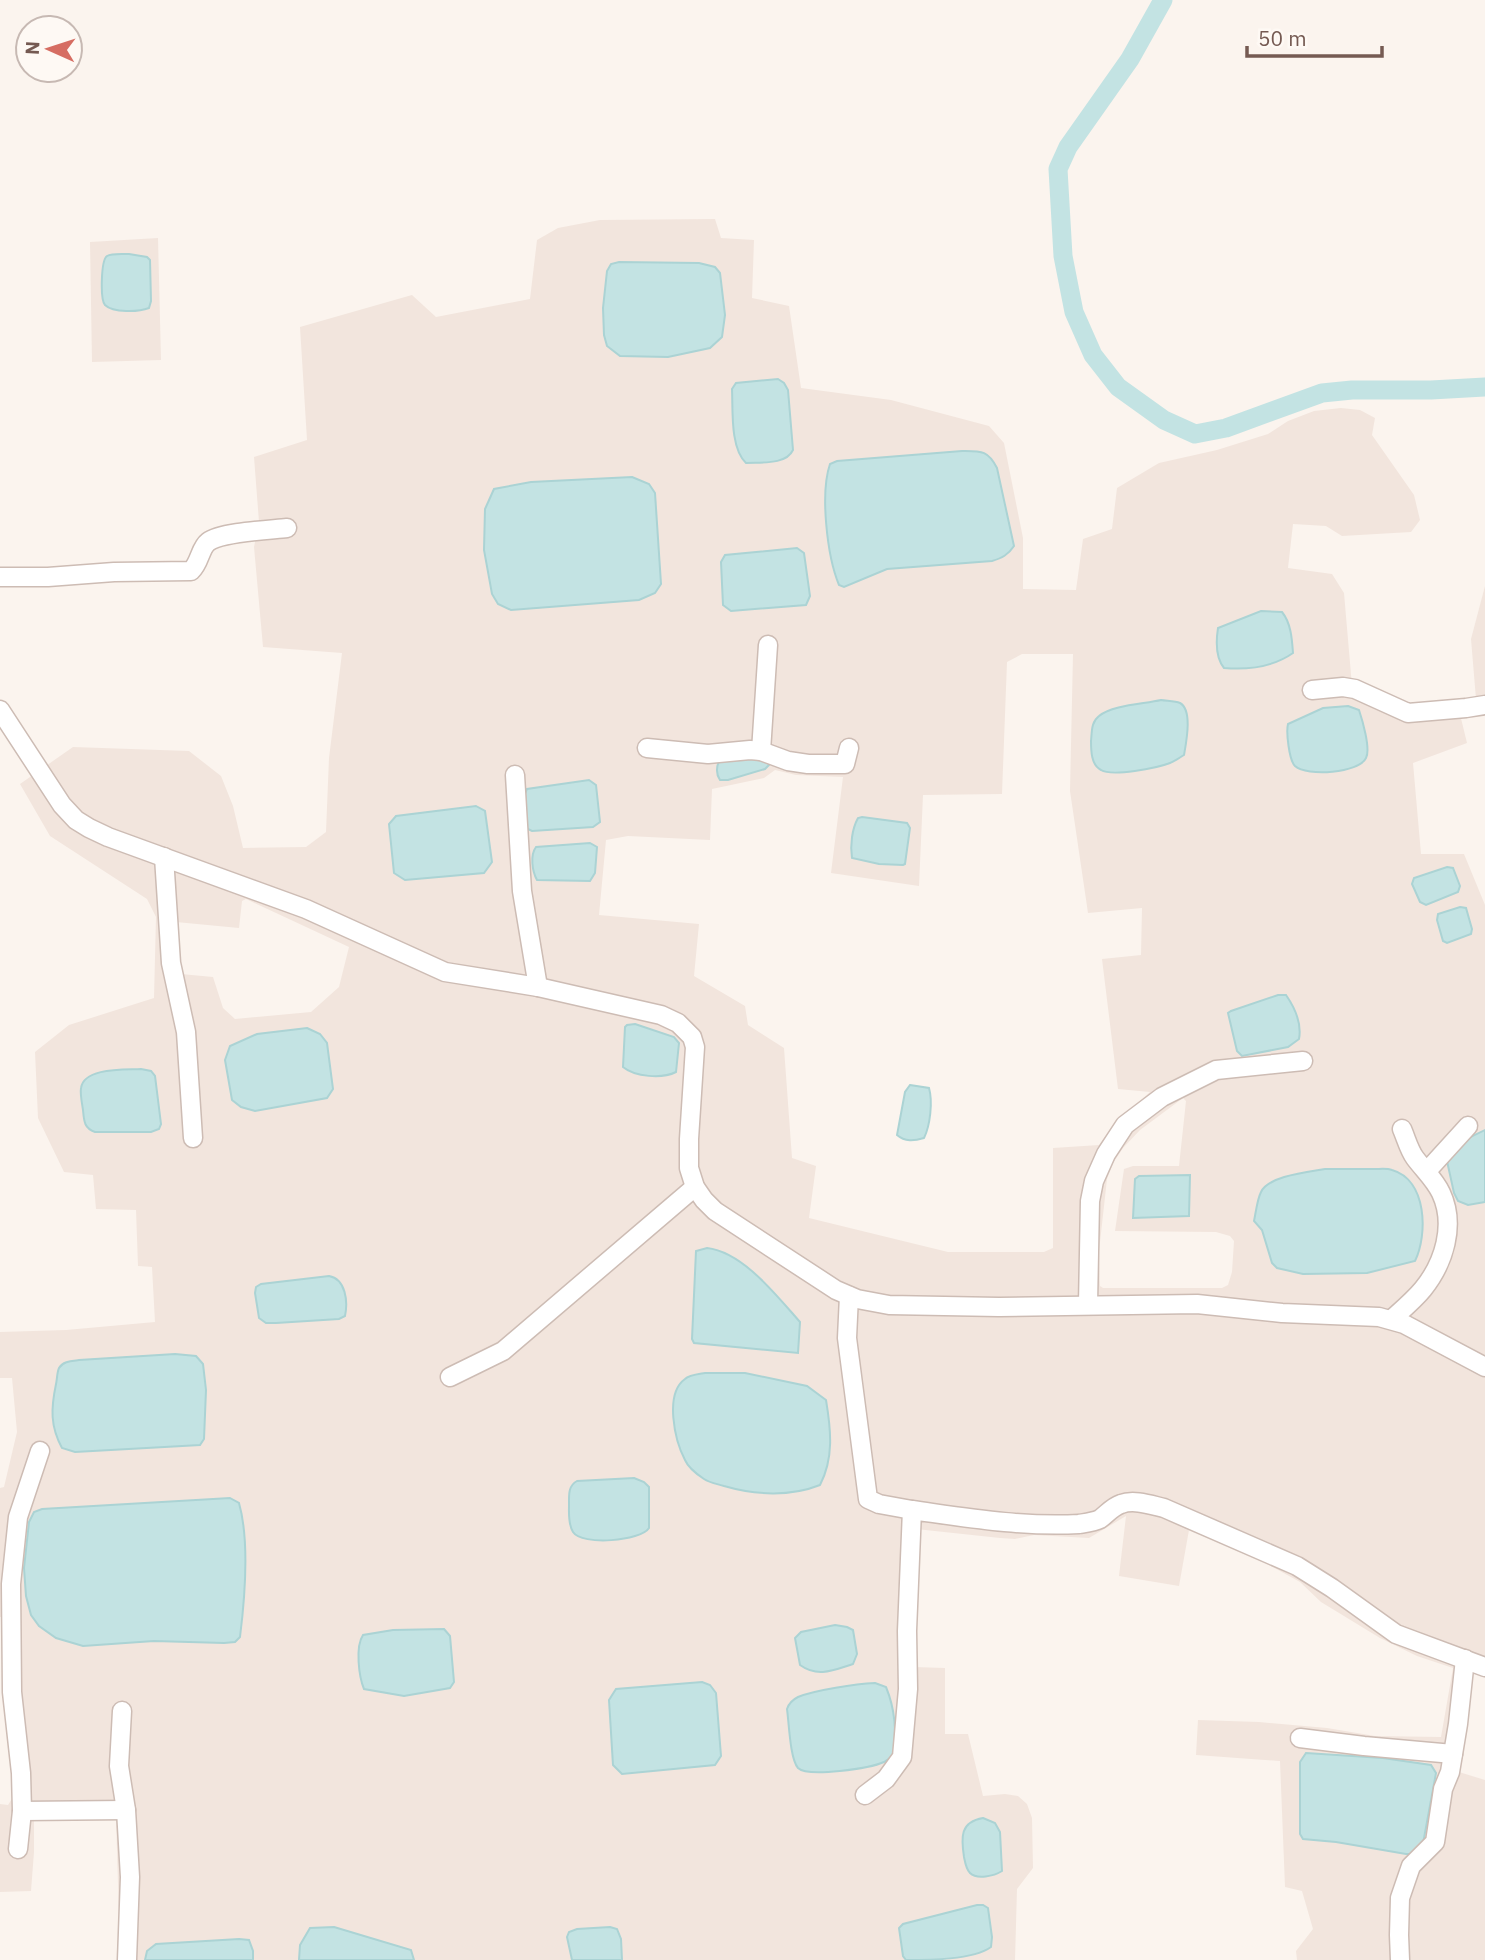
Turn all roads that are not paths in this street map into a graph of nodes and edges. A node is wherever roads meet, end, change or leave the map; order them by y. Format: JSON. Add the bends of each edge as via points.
{"nodes":[{"id":1,"x":287,"y":528,"type":"dead end"},
{"id":2,"x":0,"y":577,"type":"edge"},
{"id":3,"x":768,"y":645,"type":"dead end"},
{"id":4,"x":1312,"y":690,"type":"dead end"},
{"id":5,"x":1485,"y":705,"type":"edge"},
{"id":6,"x":0,"y":710,"type":"edge"},
{"id":7,"x":647,"y":748,"type":"dead end"},
{"id":8,"x":849,"y":748,"type":"dead end"},
{"id":9,"x":761,"y":751,"type":"junction"},
{"id":10,"x":515,"y":775,"type":"dead end"},
{"id":11,"x":164,"y":857,"type":"junction"},
{"id":12,"x":538,"y":988,"type":"junction"},
{"id":13,"x":1303,"y":1060,"type":"dead end"},
{"id":14,"x":1468,"y":1126,"type":"dead end"},
{"id":15,"x":1402,"y":1129,"type":"dead end"},
{"id":16,"x":193,"y":1138,"type":"dead end"},
{"id":17,"x":1427,"y":1171,"type":"junction"},
{"id":18,"x":695,"y":1187,"type":"junction"},
{"id":19,"x":849,"y":1296,"type":"junction"},
{"id":20,"x":1088,"y":1305,"type":"junction"},
{"id":21,"x":1392,"y":1320,"type":"junction"},
{"id":22,"x":1485,"y":1367,"type":"edge"},
{"id":23,"x":450,"y":1377,"type":"dead end"},
{"id":24,"x":40,"y":1451,"type":"dead end"},
{"id":25,"x":912,"y":1510,"type":"junction"},
{"id":26,"x":1465,"y":1659,"type":"junction"},
{"id":27,"x":1485,"y":1667,"type":"edge"},
{"id":28,"x":122,"y":1711,"type":"dead end"},
{"id":29,"x":1300,"y":1738,"type":"dead end"},
{"id":30,"x":1453,"y":1754,"type":"junction"},
{"id":31,"x":865,"y":1795,"type":"dead end"},
{"id":32,"x":125,"y":1810,"type":"junction"},
{"id":33,"x":22,"y":1811,"type":"junction"},
{"id":34,"x":18,"y":1849,"type":"dead end"},
{"id":35,"x":127,"y":1960,"type":"edge"},
{"id":36,"x":1400,"y":1960,"type":"edge"}],
"edges":[{"from":1,"to":2,"type":"street","via":[[208,541],[191,571]]},
{"from":3,"to":9,"type":"street"},
{"from":4,"to":5,"type":"street","via":[[1355,689],[1408,713]]},
{"from":6,"to":11,"type":"street","via":[[62,806],[76,820]]},
{"from":7,"to":9,"type":"street","via":[[708,754]]},
{"from":8,"to":9,"type":"street","via":[[845,764],[788,761]]},
{"from":10,"to":12,"type":"street","via":[[522,891]]},
{"from":11,"to":12,"type":"street","via":[[306,909],[445,972]]},
{"from":11,"to":16,"type":"street","via":[[171,963],[186,1032]]},
{"from":12,"to":18,"type":"street","via":[[661,1015],[692,1037],[689,1168]]},
{"from":13,"to":20,"type":"street","via":[[1216,1070],[1162,1097],[1125,1125],[1094,1181]]},
{"from":14,"to":17,"type":"street"},
{"from":15,"to":17,"type":"street","via":[[1414,1157]]},
{"from":17,"to":21,"type":"street","via":[[1441,1192],[1448,1216],[1445,1245],[1423,1290]]},
{"from":18,"to":19,"type":"street","via":[[726,1219]]},
{"from":18,"to":23,"type":"street","via":[[503,1351]]},
{"from":19,"to":20,"type":"street","via":[[888,1305]]},
{"from":19,"to":25,"type":"street","via":[[847,1338],[868,1499]]},
{"from":20,"to":21,"type":"street","via":[[1205,1305]]},
{"from":21,"to":22,"type":"street"},
{"from":24,"to":33,"type":"street","via":[[18,1517],[11,1584],[12,1692]]},
{"from":25,"to":26,"type":"street","via":[[1038,1525],[1099,1520],[1123,1503],[1164,1508],[1297,1566],[1396,1634]]},
{"from":25,"to":31,"type":"street","via":[[902,1758],[886,1779]]},
{"from":26,"to":27,"type":"street"},
{"from":26,"to":30,"type":"street"},
{"from":28,"to":32,"type":"street","via":[[119,1766]]},
{"from":29,"to":30,"type":"street"},
{"from":30,"to":36,"type":"street","via":[[1435,1842],[1411,1866],[1400,1898]]},
{"from":32,"to":33,"type":"street"},
{"from":32,"to":35,"type":"street","via":[[130,1877]]},
{"from":33,"to":34,"type":"street"}]}
